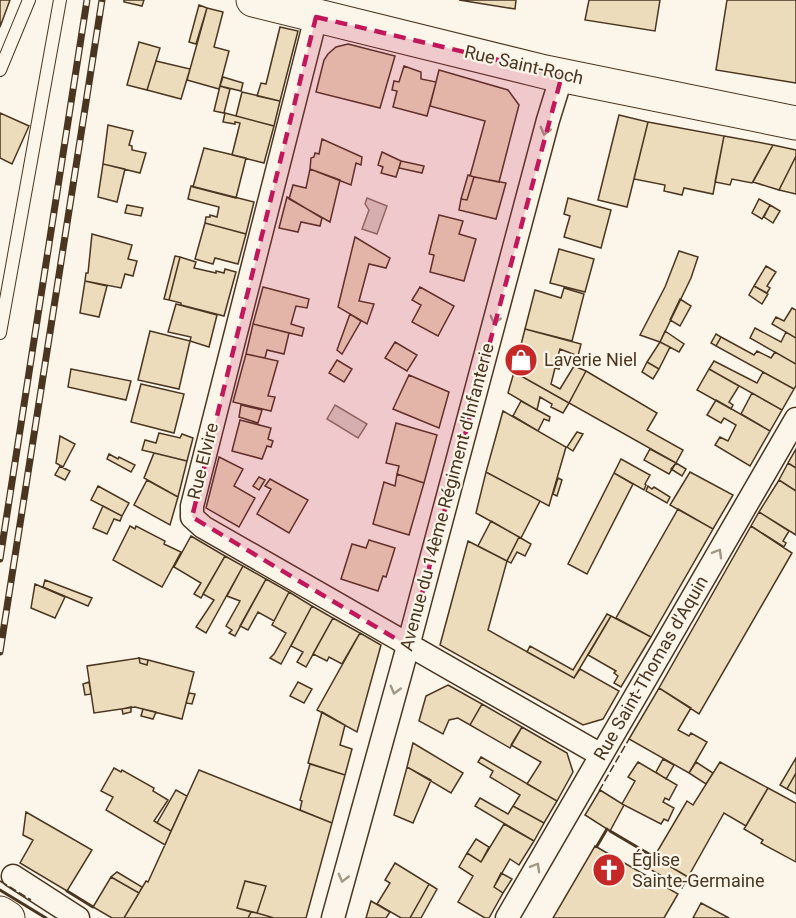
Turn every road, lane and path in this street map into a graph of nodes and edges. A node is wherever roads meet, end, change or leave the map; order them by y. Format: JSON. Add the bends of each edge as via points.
{"nodes":[{"id":1,"x":29,"y":0,"type":"edge"},
{"id":2,"x":60,"y":0,"type":"edge"},
{"id":3,"x":253,"y":0,"type":"edge"},
{"id":4,"x":316,"y":17,"type":"junction"},
{"id":5,"x":0,"y":70,"type":"edge"},
{"id":6,"x":562,"y":75,"type":"junction"},
{"id":7,"x":796,"y":123,"type":"edge"},
{"id":8,"x":0,"y":333,"type":"edge"},
{"id":9,"x":796,"y":419,"type":"edge"},
{"id":10,"x":408,"y":645,"type":"junction"},
{"id":11,"x":601,"y":755,"type":"junction"},
{"id":12,"x":13,"y":876,"type":"dead end"},
{"id":13,"x":0,"y":913,"type":"edge"},
{"id":14,"x":8,"y":918,"type":"edge"},
{"id":15,"x":78,"y":918,"type":"edge"},
{"id":16,"x":333,"y":918,"type":"edge"},
{"id":17,"x":507,"y":918,"type":"edge"}],
"edges":[{"from":1,"to":5,"type":"lane"},
{"from":2,"to":8,"type":"lane"},
{"from":3,"to":4,"type":"street","name":"Rue Saint-Roch"},
{"from":4,"to":6,"type":"street","name":"Rue Saint-Roch"},
{"from":4,"to":10,"type":"street","name":"Rue Elvire","via":[[192,517]]},
{"from":6,"to":7,"type":"street","name":"Rue Saint-Roch"},
{"from":6,"to":10,"type":"street","name":"Avenue du 14ème Régiment d'Infanterie","one_way":true},
{"from":11,"to":9,"type":"street","name":"Rue Saint-Thomas d'Aquin","one_way":true},
{"from":10,"to":11,"type":"street","name":"Rue Elvire"},
{"from":10,"to":16,"type":"street","name":"Avenue du 14ème Régiment d'Infanterie","one_way":true},
{"from":17,"to":11,"type":"street","name":"Rue Saint-Thomas d'Aquin","one_way":true},
{"from":12,"to":15,"type":"street"},
{"from":13,"to":14,"type":"street"}]}
